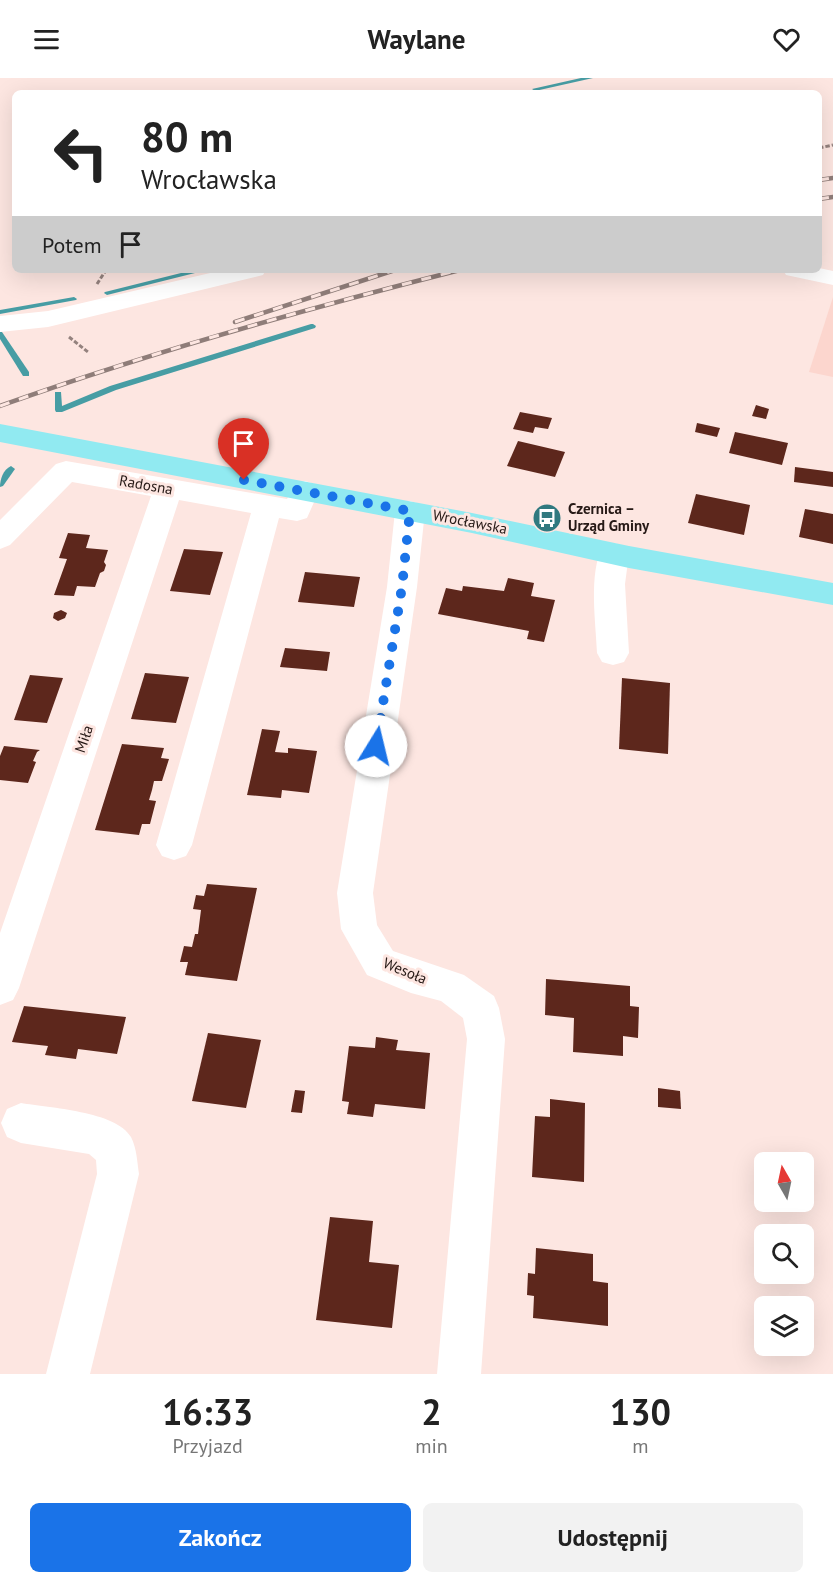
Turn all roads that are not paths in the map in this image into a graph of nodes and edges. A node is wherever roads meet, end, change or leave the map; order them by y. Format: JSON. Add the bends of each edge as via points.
{"nodes":[{"id":1,"x":241,"y":273,"type":"edge"},
{"id":2,"x":809,"y":273,"type":"edge"},
{"id":3,"x":833,"y":278,"type":"edge"},
{"id":4,"x":0,"y":324,"type":"edge"},
{"id":5,"x":0,"y":433,"type":"edge"},
{"id":6,"x":168,"y":489,"type":"junction"},
{"id":7,"x":305,"y":491,"type":"junction"},
{"id":8,"x":267,"y":507,"type":"junction"},
{"id":9,"x":410,"y":511,"type":"junction"},
{"id":10,"x":0,"y":538,"type":"edge"},
{"id":11,"x":614,"y":554,"type":"junction"},
{"id":12,"x":833,"y":594,"type":"edge"},
{"id":13,"x":613,"y":653,"type":"dead end"},
{"id":14,"x":174,"y":845,"type":"dead end"},
{"id":15,"x":0,"y":988,"type":"edge"},
{"id":16,"x":21,"y":1123,"type":"dead end"},
{"id":17,"x":68,"y":1374,"type":"edge"},
{"id":18,"x":459,"y":1374,"type":"edge"}],
"edges":[{"from":1,"to":4,"type":"street","via":[[48,319]]},
{"from":2,"to":3,"type":"street"},
{"from":5,"to":7,"type":"main road","name":"Wrocławska"},
{"from":6,"to":8,"type":"street","name":"Radosna"},
{"from":6,"to":10,"type":"street","name":"Radosna","via":[[66,471]]},
{"from":6,"to":15,"type":"street","name":"Miła"},
{"from":7,"to":8,"type":"street","name":"Radosna","via":[[297,511]]},
{"from":7,"to":9,"type":"main road","name":"Wrocławska"},
{"from":8,"to":14,"type":"street"},
{"from":9,"to":11,"type":"main road","name":"Wrocławska"},
{"from":9,"to":18,"type":"street","name":"Wesoła","via":[[355,894],[359,929],[380,963],[451,987],[480,1008],[486,1039]]},
{"from":11,"to":12,"type":"main road","name":"Wrocławska"},
{"from":11,"to":13,"type":"street","via":[[610,584]]},
{"from":16,"to":17,"type":"street","via":[[98,1136],[115,1149],[118,1174]]}]}
